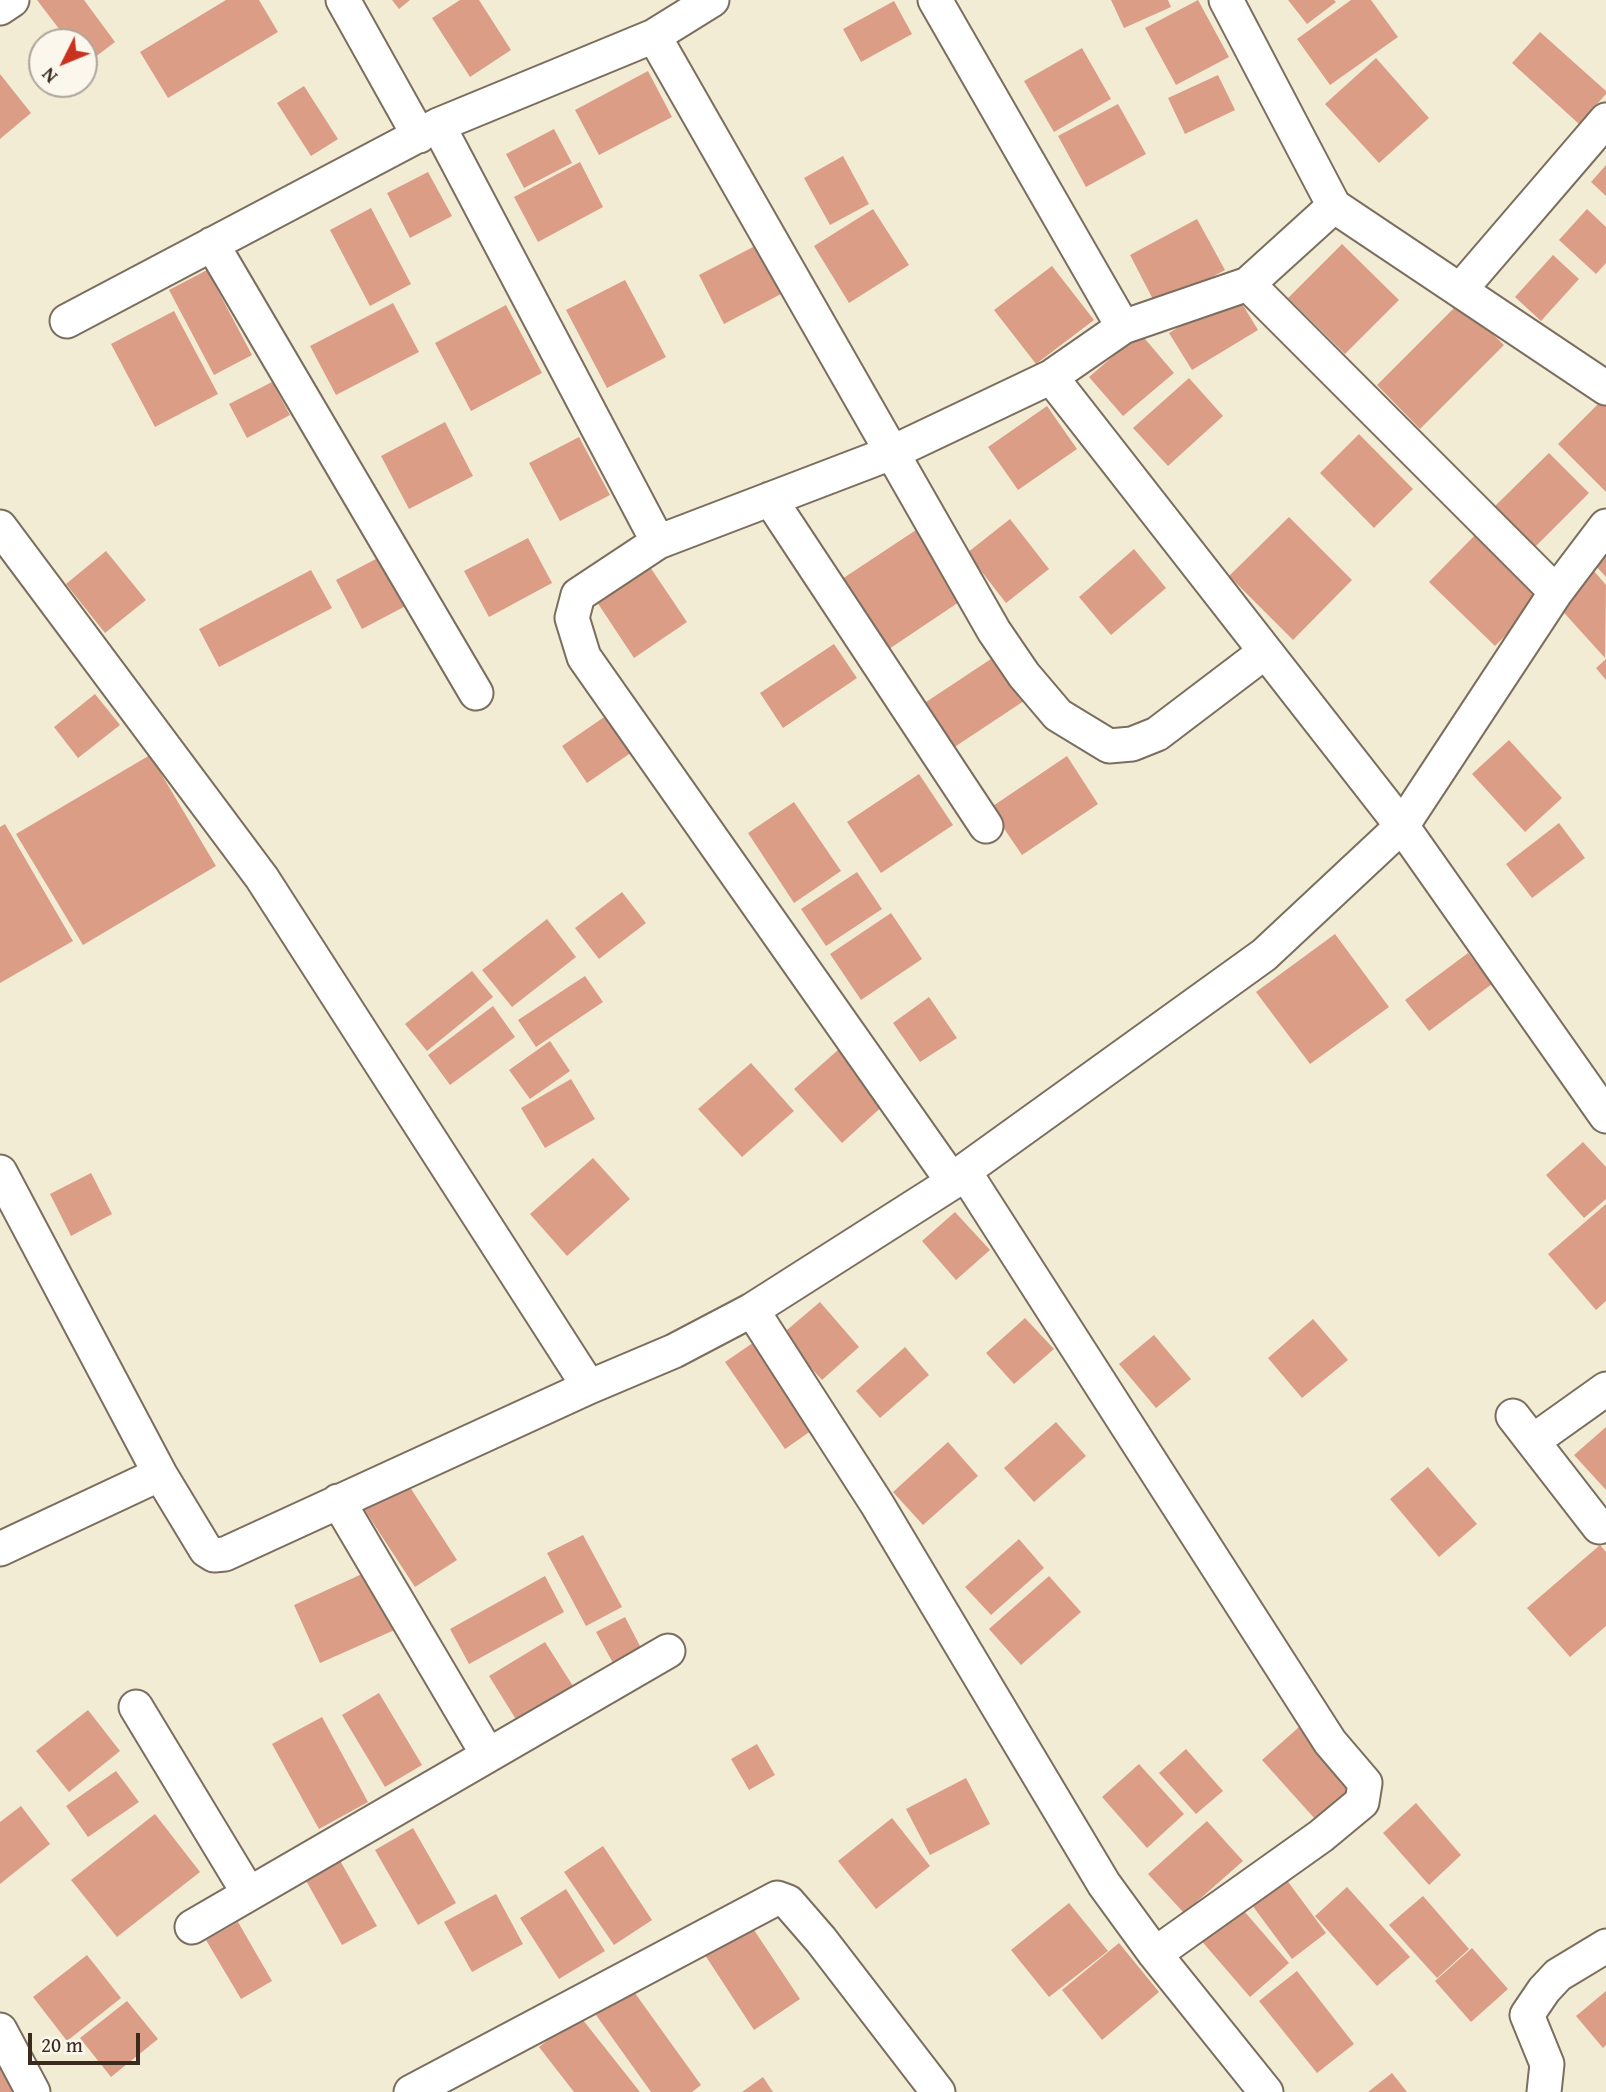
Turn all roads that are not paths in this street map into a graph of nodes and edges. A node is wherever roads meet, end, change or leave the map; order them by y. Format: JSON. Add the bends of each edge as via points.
{"nodes":[{"id":1,"x":12,"y":0,"type":"edge"},
{"id":2,"x":343,"y":0,"type":"edge"},
{"id":3,"x":712,"y":0,"type":"edge"},
{"id":4,"x":935,"y":0,"type":"edge"},
{"id":5,"x":1226,"y":0,"type":"edge"},
{"id":6,"x":0,"y":8,"type":"edge"},
{"id":7,"x":654,"y":36,"type":"junction"},
{"id":8,"x":1606,"y":120,"type":"edge"},
{"id":9,"x":428,"y":130,"type":"junction"},
{"id":10,"x":1334,"y":206,"type":"junction"},
{"id":11,"x":212,"y":244,"type":"junction"},
{"id":12,"x":1248,"y":284,"type":"junction"},
{"id":13,"x":1460,"y":290,"type":"junction"},
{"id":14,"x":68,"y":321,"type":"dead end"},
{"id":15,"x":1123,"y":327,"type":"junction"},
{"id":16,"x":1051,"y":377,"type":"junction"},
{"id":17,"x":1606,"y":388,"type":"edge"},
{"id":18,"x":891,"y":453,"type":"junction"},
{"id":19,"x":770,"y":499,"type":"junction"},
{"id":20,"x":1606,"y":526,"type":"edge"},
{"id":21,"x":0,"y":527,"type":"edge"},
{"id":22,"x":658,"y":542,"type":"junction"},
{"id":23,"x":1556,"y":592,"type":"junction"},
{"id":24,"x":1265,"y":652,"type":"junction"},
{"id":25,"x":476,"y":694,"type":"dead end"},
{"id":26,"x":986,"y":826,"type":"dead end"},
{"id":27,"x":1402,"y":827,"type":"junction"},
{"id":28,"x":1606,"y":1116,"type":"edge"},
{"id":29,"x":0,"y":1172,"type":"edge"},
{"id":30,"x":958,"y":1176,"type":"junction"},
{"id":31,"x":752,"y":1310,"type":"junction"},
{"id":32,"x":589,"y":1387,"type":"junction"},
{"id":33,"x":1606,"y":1389,"type":"edge"},
{"id":34,"x":160,"y":1474,"type":"junction"},
{"id":35,"x":338,"y":1501,"type":"junction"},
{"id":36,"x":1599,"y":1527,"type":"dead end"},
{"id":37,"x":0,"y":1549,"type":"edge"},
{"id":38,"x":668,"y":1651,"type":"dead end"},
{"id":39,"x":136,"y":1707,"type":"dead end"},
{"id":40,"x":488,"y":1755,"type":"junction"},
{"id":41,"x":248,"y":1894,"type":"junction"},
{"id":42,"x":192,"y":1927,"type":"dead end"},
{"id":43,"x":1606,"y":1946,"type":"edge"},
{"id":44,"x":1155,"y":1954,"type":"junction"},
{"id":45,"x":0,"y":2030,"type":"edge"},
{"id":46,"x":929,"y":2089,"type":"edge"},
{"id":47,"x":33,"y":2092,"type":"edge"},
{"id":48,"x":411,"y":2092,"type":"edge"},
{"id":49,"x":1266,"y":2092,"type":"edge"},
{"id":50,"x":1544,"y":2092,"type":"edge"}],
"edges":[{"from":1,"to":6,"type":"street"},
{"from":2,"to":9,"type":"street"},
{"from":3,"to":7,"type":"street"},
{"from":4,"to":15,"type":"street"},
{"from":5,"to":10,"type":"street"},
{"from":7,"to":9,"type":"street"},
{"from":7,"to":18,"type":"street"},
{"from":8,"to":13,"type":"street"},
{"from":9,"to":11,"type":"street"},
{"from":9,"to":22,"type":"street"},
{"from":10,"to":12,"type":"street"},
{"from":10,"to":13,"type":"street"},
{"from":11,"to":14,"type":"street"},
{"from":11,"to":25,"type":"street"},
{"from":12,"to":15,"type":"street"},
{"from":12,"to":23,"type":"street"},
{"from":13,"to":17,"type":"street"},
{"from":15,"to":16,"type":"street"},
{"from":16,"to":18,"type":"street"},
{"from":16,"to":24,"type":"street"},
{"from":18,"to":19,"type":"street"},
{"from":18,"to":24,"type":"street","via":[[1024,675],[1058,715],[1109,746],[1132,744],[1157,734]]},
{"from":19,"to":22,"type":"street"},
{"from":19,"to":26,"type":"street"},
{"from":20,"to":23,"type":"street"},
{"from":21,"to":32,"type":"street","via":[[262,878]]},
{"from":22,"to":30,"type":"street","via":[[579,595],[572,618],[584,657]]},
{"from":23,"to":27,"type":"street"},
{"from":24,"to":27,"type":"street"},
{"from":27,"to":28,"type":"street"},
{"from":27,"to":30,"type":"street","via":[[1264,955]]},
{"from":29,"to":34,"type":"street"},
{"from":30,"to":31,"type":"street"},
{"from":30,"to":44,"type":"street","via":[[1330,1742],[1365,1783],[1362,1802],[1321,1836]]},
{"from":31,"to":32,"type":"street","via":[[674,1351]]},
{"from":31,"to":44,"type":"street","via":[[877,1504],[1104,1884]]},
{"from":32,"to":35,"type":"street"},
{"from":33,"to":36,"type":"street","via":[[1523,1429]]},
{"from":34,"to":35,"type":"street","via":[[205,1550],[214,1555]]},
{"from":34,"to":37,"type":"street"},
{"from":35,"to":40,"type":"street"},
{"from":38,"to":40,"type":"street"},
{"from":39,"to":41,"type":"street"},
{"from":40,"to":41,"type":"street"},
{"from":41,"to":42,"type":"street"},
{"from":43,"to":50,"type":"street","via":[[1558,1975],[1527,2015],[1547,2064]]},
{"from":44,"to":49,"type":"street"},
{"from":45,"to":47,"type":"street"},
{"from":46,"to":48,"type":"street","via":[[821,1940],[788,1902],[777,1898]]}]}
